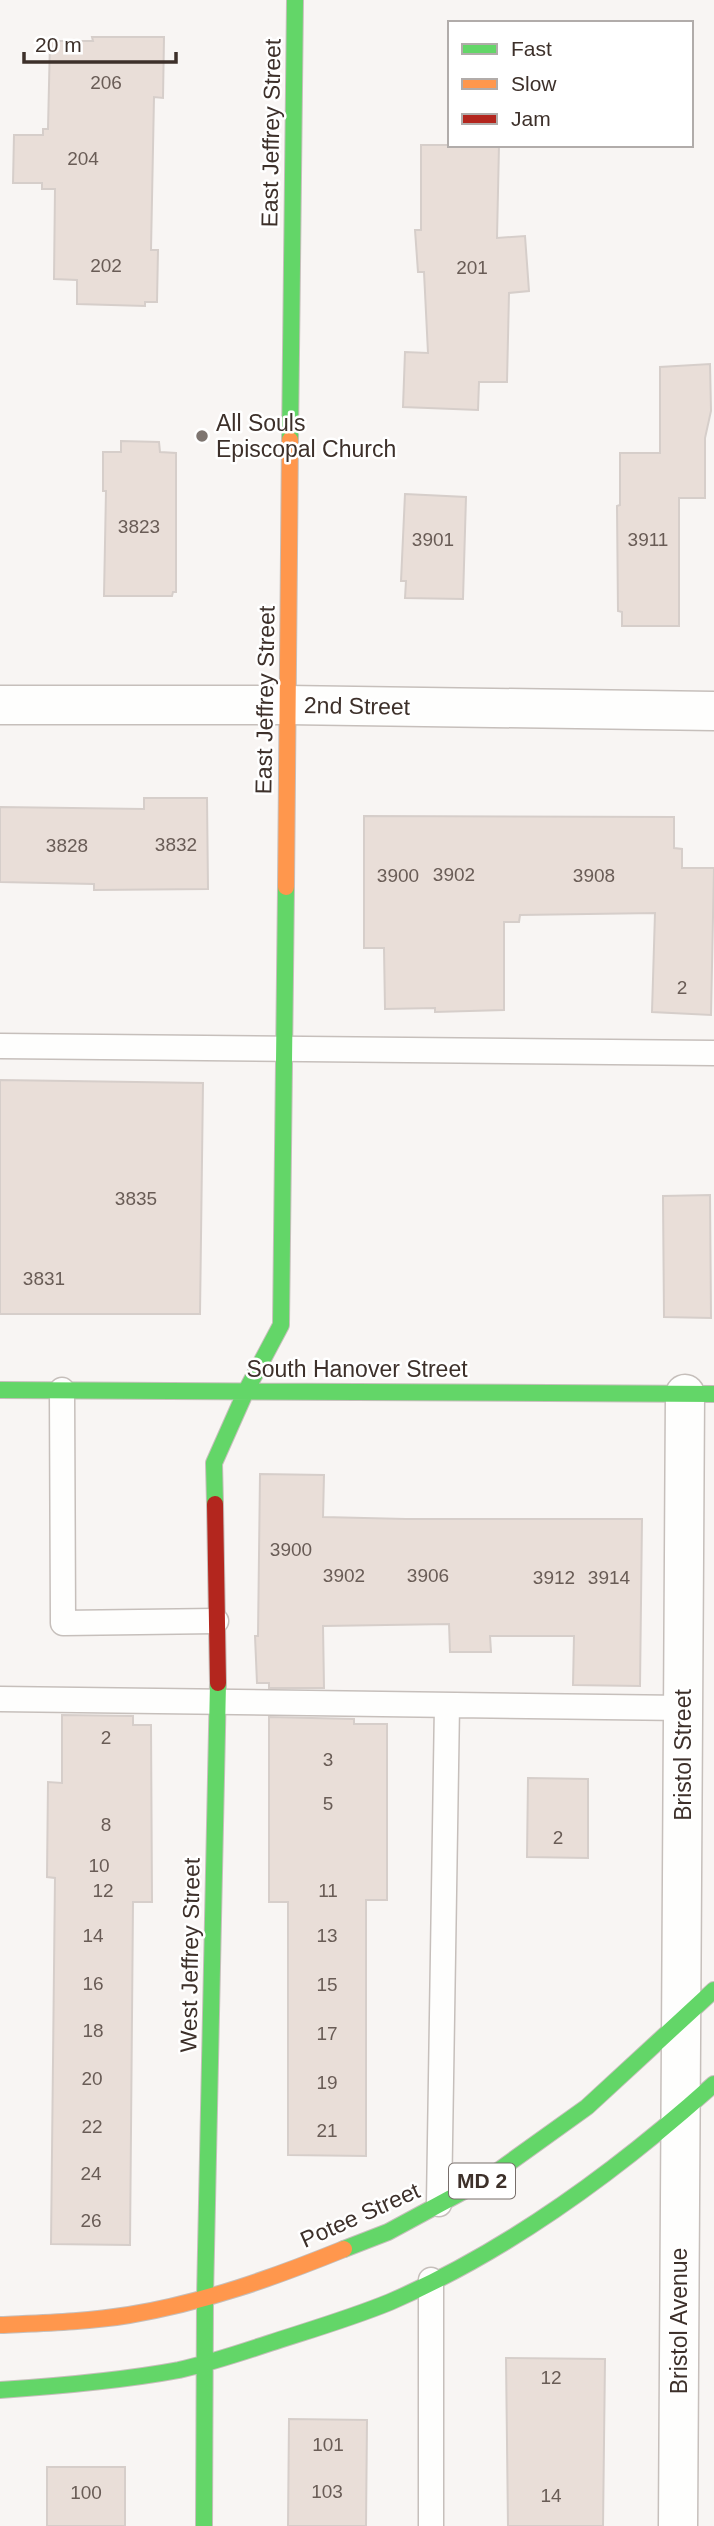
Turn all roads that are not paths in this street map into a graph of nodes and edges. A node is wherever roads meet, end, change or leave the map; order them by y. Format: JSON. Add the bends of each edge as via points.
{"nodes":[{"id":1,"x":295,"y":0,"type":"edge"},
{"id":2,"x":0,"y":705,"type":"edge"},
{"id":3,"x":287,"y":705,"type":"junction"},
{"id":4,"x":714,"y":711,"type":"edge"},
{"id":5,"x":0,"y":1046,"type":"edge"},
{"id":6,"x":284,"y":1051,"type":"junction"},
{"id":7,"x":714,"y":1053,"type":"edge"},
{"id":8,"x":0,"y":1390,"type":"edge"},
{"id":9,"x":62,"y":1390,"type":"junction"},
{"id":10,"x":246,"y":1391,"type":"junction"},
{"id":11,"x":699,"y":1394,"type":"edge"},
{"id":12,"x":216,"y":1622,"type":"junction"},
{"id":13,"x":0,"y":1699,"type":"edge"},
{"id":14,"x":218,"y":1702,"type":"junction"},
{"id":15,"x":447,"y":1705,"type":"junction"},
{"id":16,"x":683,"y":1708,"type":"junction"},
{"id":17,"x":714,"y":1990,"type":"edge"},
{"id":18,"x":682,"y":2022,"type":"junction"},
{"id":19,"x":714,"y":2084,"type":"edge"},
{"id":20,"x":681,"y":2116,"type":"junction"},
{"id":21,"x":439,"y":2204,"type":"junction"},
{"id":22,"x":431,"y":2280,"type":"junction"},
{"id":23,"x":205,"y":2298,"type":"junction"},
{"id":24,"x":0,"y":2325,"type":"edge"},
{"id":25,"x":205,"y":2364,"type":"junction"},
{"id":26,"x":0,"y":2390,"type":"edge"},
{"id":27,"x":204,"y":2526,"type":"edge"},
{"id":28,"x":431,"y":2526,"type":"edge"},
{"id":29,"x":678,"y":2526,"type":"edge"}],
"edges":[{"from":1,"to":3,"type":"street","name":"East Jeffrey Street"},
{"from":2,"to":3,"type":"street","name":"2nd Street"},
{"from":3,"to":4,"type":"street","name":"2nd Street"},
{"from":3,"to":6,"type":"street","name":"East Jeffrey Street"},
{"from":5,"to":6,"type":"lane"},
{"from":6,"to":7,"type":"lane"},
{"from":6,"to":10,"type":"street","name":"East Jeffrey Street","via":[[281,1325]]},
{"from":8,"to":9,"type":"street","name":"South Hanover Street"},
{"from":9,"to":10,"type":"street","name":"South Hanover Street"},
{"from":9,"to":12,"type":"lane","via":[[62,1623]]},
{"from":10,"to":11,"type":"street","name":"South Hanover Street"},
{"from":10,"to":12,"type":"street","name":"West Jeffrey Street","via":[[214,1463]]},
{"from":11,"to":16,"type":"street","name":"Bristol Street"},
{"from":12,"to":14,"type":"street","name":"West Jeffrey Street"},
{"from":13,"to":14,"type":"lane"},
{"from":14,"to":15,"type":"lane"},
{"from":14,"to":23,"type":"street","name":"West Jeffrey Street"},
{"from":15,"to":16,"type":"lane"},
{"from":15,"to":21,"type":"lane"},
{"from":16,"to":18,"type":"street","name":"Bristol Street"},
{"from":17,"to":18,"type":"street","name":"Potee Street","number":"MD 2"},
{"from":18,"to":20,"type":"street","name":"Bristol Street"},
{"from":18,"to":21,"type":"street","name":"Potee Street","number":"MD 2","via":[[587,2107],[488,2178]]},
{"from":19,"to":20,"type":"street","number":"MD 2"},
{"from":20,"to":22,"type":"street","number":"MD 2","via":[[589,2189]]},
{"from":20,"to":29,"type":"street","name":"Bristol Avenue"},
{"from":21,"to":23,"type":"street","name":"Potee Street","number":"MD 2","via":[[388,2232]]},
{"from":22,"to":25,"type":"street","number":"MD 2","via":[[310,2331]]},
{"from":22,"to":28,"type":"lane"},
{"from":23,"to":24,"type":"street","name":"Potee Street","number":"MD 2","via":[[129,2315]]},
{"from":23,"to":25,"type":"street","name":"West Jeffrey Street"},
{"from":25,"to":26,"type":"street","number":"MD 2","via":[[125,2378]]},
{"from":25,"to":27,"type":"street","name":"West Jeffrey Street"}]}
